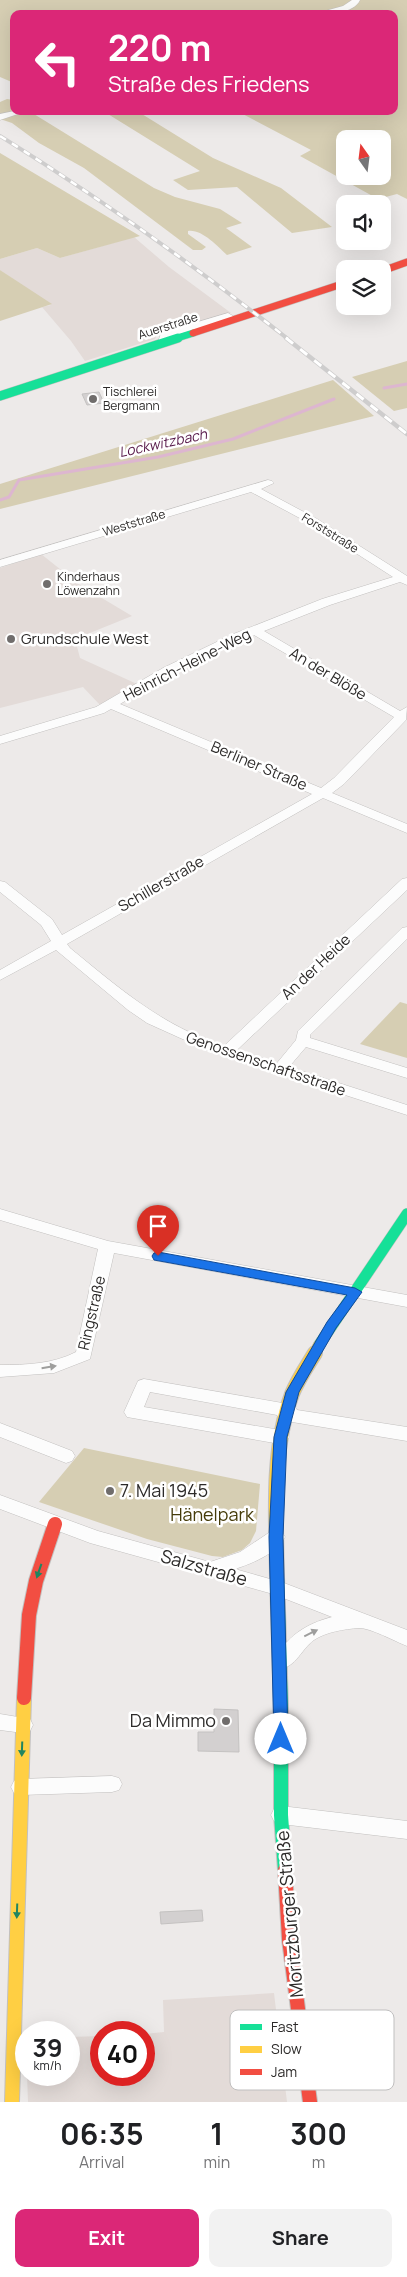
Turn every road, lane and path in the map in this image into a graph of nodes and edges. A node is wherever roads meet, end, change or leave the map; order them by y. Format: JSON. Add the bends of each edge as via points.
{"nodes":[{"id":1,"x":356,"y":0,"type":"edge"},
{"id":2,"x":336,"y":10,"type":"edge"},
{"id":3,"x":407,"y":262,"type":"edge"},
{"id":4,"x":391,"y":268,"type":"edge"},
{"id":5,"x":336,"y":286,"type":"edge"},
{"id":6,"x":228,"y":316,"type":"dead end"},
{"id":7,"x":163,"y":342,"type":"junction"},
{"id":8,"x":0,"y":396,"type":"edge"},
{"id":9,"x":268,"y":483,"type":"dead end"},
{"id":10,"x":252,"y":488,"type":"junction"},
{"id":11,"x":0,"y":564,"type":"edge"},
{"id":12,"x":404,"y":580,"type":"edge"},
{"id":13,"x":254,"y":630,"type":"junction"},
{"id":14,"x":110,"y":704,"type":"junction"},
{"id":15,"x":403,"y":720,"type":"edge"},
{"id":16,"x":0,"y":740,"type":"edge"},
{"id":17,"x":323,"y":793,"type":"junction"},
{"id":18,"x":407,"y":829,"type":"edge"},
{"id":19,"x":407,"y":882,"type":"edge"},
{"id":20,"x":0,"y":884,"type":"edge"},
{"id":21,"x":407,"y":930,"type":"edge"},
{"id":22,"x":58,"y":942,"type":"junction"},
{"id":23,"x":0,"y":976,"type":"edge"},
{"id":24,"x":303,"y":1041,"type":"junction"},
{"id":25,"x":226,"y":1052,"type":"junction"},
{"id":26,"x":279,"y":1070,"type":"junction"},
{"id":27,"x":407,"y":1072,"type":"edge"},
{"id":28,"x":407,"y":1110,"type":"edge"},
{"id":29,"x":0,"y":1214,"type":"edge"},
{"id":30,"x":407,"y":1214,"type":"edge"},
{"id":31,"x":107,"y":1246,"type":"junction"},
{"id":32,"x":355,"y":1292,"type":"junction"},
{"id":33,"x":407,"y":1301,"type":"edge"},
{"id":34,"x":0,"y":1371,"type":"edge"},
{"id":35,"x":287,"y":1412,"type":"junction"},
{"id":36,"x":0,"y":1430,"type":"edge"},
{"id":37,"x":407,"y":1434,"type":"edge"},
{"id":38,"x":280,"y":1437,"type":"junction"},
{"id":39,"x":66,"y":1456,"type":"dead end"},
{"id":40,"x":0,"y":1502,"type":"edge"},
{"id":41,"x":55,"y":1524,"type":"junction"},
{"id":42,"x":276,"y":1537,"type":"junction"},
{"id":43,"x":211,"y":1569,"type":"junction"},
{"id":44,"x":277,"y":1588,"type":"junction"},
{"id":45,"x":362,"y":1621,"type":"junction"},
{"id":46,"x":407,"y":1638,"type":"edge"},
{"id":47,"x":280,"y":1668,"type":"junction"},
{"id":48,"x":0,"y":1722,"type":"edge"},
{"id":49,"x":22,"y":1725,"type":"junction"},
{"id":50,"x":112,"y":1784,"type":"dead end"},
{"id":51,"x":21,"y":1787,"type":"junction"},
{"id":52,"x":281,"y":1816,"type":"junction"},
{"id":53,"x":407,"y":1830,"type":"edge"},
{"id":54,"x":298,"y":2010,"type":"edge"},
{"id":55,"x":7,"y":2021,"type":"edge"},
{"id":56,"x":12,"y":2102,"type":"edge"}],
"edges":[{"from":1,"to":2,"type":"street"},
{"from":3,"to":4,"type":"street"},
{"from":5,"to":7,"type":"street","name":"Auerstraße"},
{"from":6,"to":7,"type":"street","via":[[166,335]]},
{"from":7,"to":8,"type":"street","name":"Auerstraße"},
{"from":9,"to":10,"type":"street","name":"Weststraße"},
{"from":10,"to":11,"type":"street","name":"Weststraße"},
{"from":10,"to":12,"type":"street","name":"Forststraße","via":[[313,521]]},
{"from":12,"to":13,"type":"street","name":"Heinrich-Heine-Weg","via":[[326,602]]},
{"from":13,"to":14,"type":"street","name":"Heinrich-Heine-Weg","via":[[166,671]]},
{"from":13,"to":15,"type":"street","name":"An der Blöße"},
{"from":14,"to":16,"type":"street","name":"Heinrich-Heine-Weg","via":[[89,714]]},
{"from":14,"to":17,"type":"street","name":"Berliner Straße"},
{"from":15,"to":17,"type":"street"},
{"from":17,"to":18,"type":"street","name":"Berliner Straße"},
{"from":17,"to":22,"type":"street","name":"Schillerstraße"},
{"from":19,"to":25,"type":"street","name":"An der Heide"},
{"from":20,"to":22,"type":"street","name":"Genossenschaftsstraße","via":[[47,922]]},
{"from":21,"to":24,"type":"street","via":[[303,1034]]},
{"from":22,"to":23,"type":"street","name":"Schillerstraße"},
{"from":22,"to":25,"type":"street","name":"Genossenschaftsstraße","via":[[64,951],[139,1012],[177,1033]]},
{"from":24,"to":26,"type":"street"},
{"from":24,"to":27,"type":"street"},
{"from":25,"to":26,"type":"street","name":"Genossenschaftsstraße"},
{"from":26,"to":28,"type":"street","name":"Genossenschaftsstraße"},
{"from":29,"to":31,"type":"street"},
{"from":30,"to":32,"type":"street","name":"Moritzburger Straße"},
{"from":31,"to":32,"type":"street"},
{"from":34,"to":31,"type":"street","name":"Ringstraße","one_way":true,"via":[[64,1364],[84,1355]]},
{"from":32,"to":33,"type":"street"},
{"from":32,"to":35,"type":"street","name":"Moritzburger Straße","via":[[293,1392]]},
{"from":35,"to":37,"type":"street"},
{"from":35,"to":38,"type":"street","name":"Moritzburger Straße"},
{"from":35,"to":38,"type":"street","via":[[144,1385],[133,1412]]},
{"from":36,"to":39,"type":"street"},
{"from":38,"to":42,"type":"street","name":"Moritzburger Straße"},
{"from":40,"to":41,"type":"street","name":"Salzstraße"},
{"from":41,"to":43,"type":"street","name":"Salzstraße"},
{"from":41,"to":49,"type":"street","one_way":true,"via":[[36,1581],[29,1615]]},
{"from":42,"to":43,"type":"street","via":[[249,1558]]},
{"from":42,"to":44,"type":"street","name":"Moritzburger Straße"},
{"from":43,"to":44,"type":"street","name":"Salzstraße"},
{"from":44,"to":45,"type":"street","name":"Salzstraße"},
{"from":44,"to":47,"type":"street","name":"Moritzburger Straße"},
{"from":45,"to":46,"type":"street","name":"Salzstraße"},
{"from":47,"to":45,"type":"street","one_way":true,"via":[[294,1645],[307,1633],[332,1624]]},
{"from":47,"to":52,"type":"street","name":"Moritzburger Straße"},
{"from":48,"to":49,"type":"street"},
{"from":49,"to":51,"type":"street","one_way":true},
{"from":50,"to":51,"type":"street"},
{"from":51,"to":55,"type":"street","one_way":true},
{"from":52,"to":53,"type":"street","name":"Moritzburger Straße"},
{"from":52,"to":54,"type":"street","name":"Moritzburger Straße","via":[[289,1939]]},
{"from":55,"to":56,"type":"street"}]}
